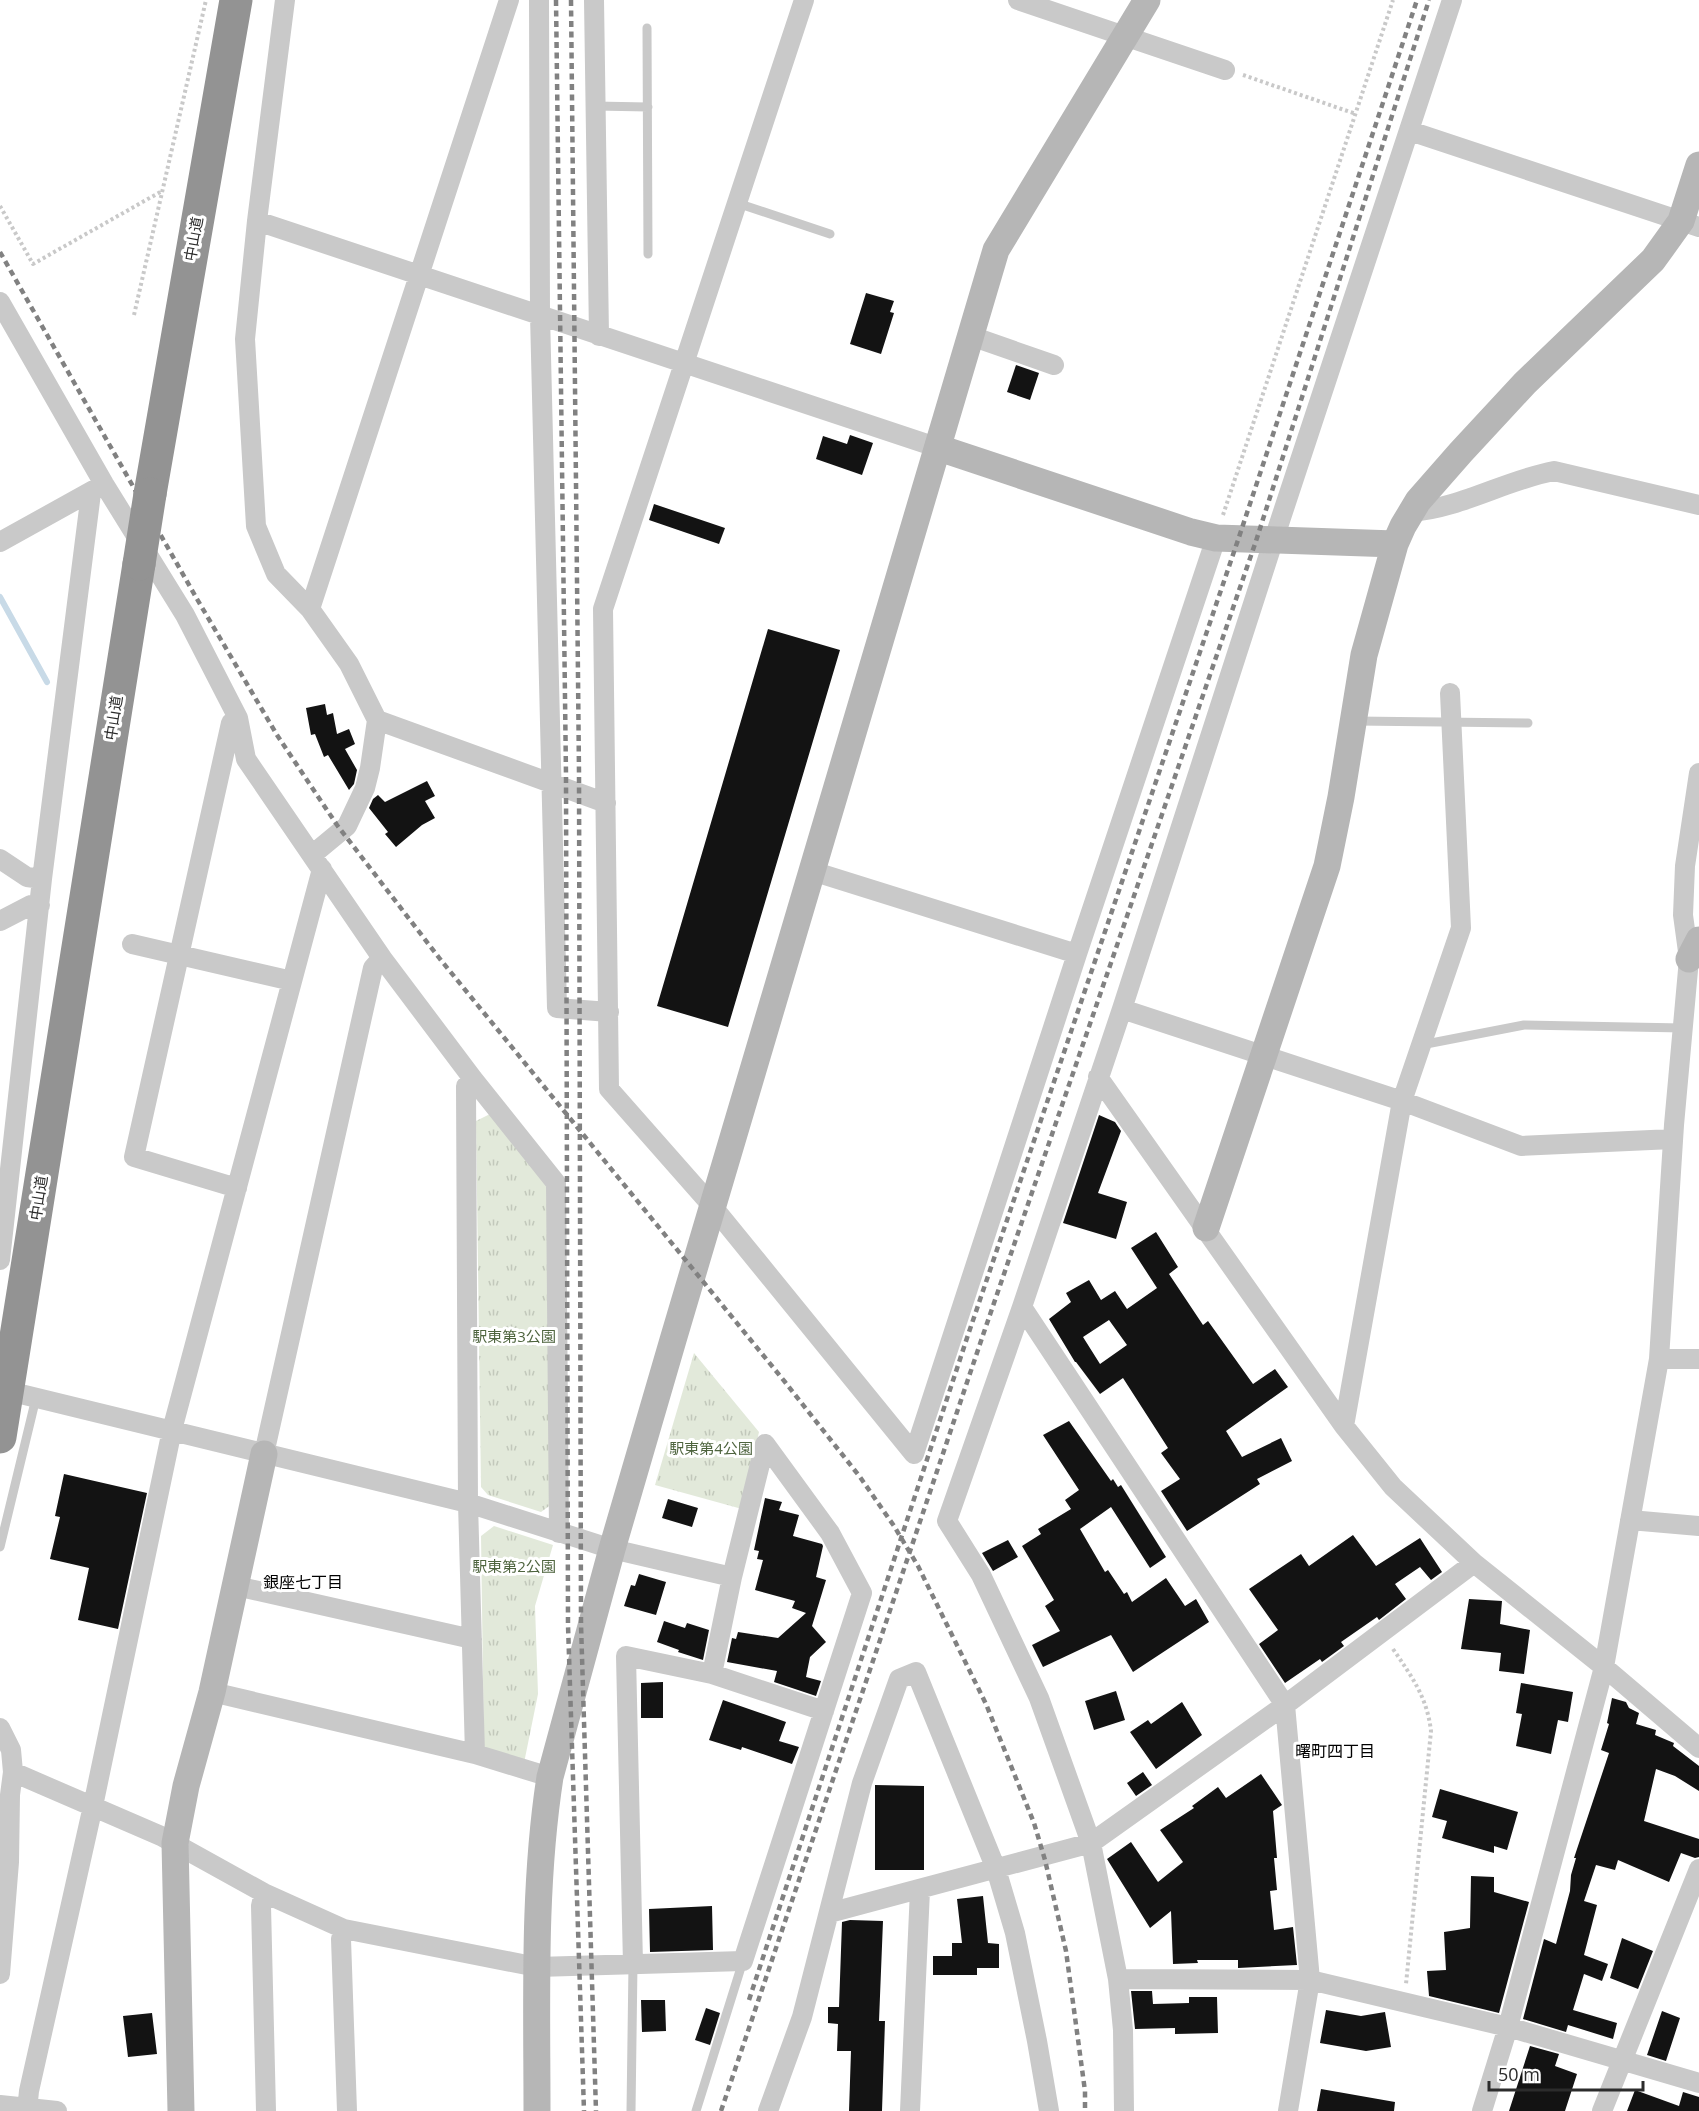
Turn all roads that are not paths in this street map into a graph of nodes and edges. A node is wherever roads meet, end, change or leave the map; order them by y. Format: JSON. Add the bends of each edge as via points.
{"nodes":[{"id":1,"x":236,"y":0,"type":"edge"},
{"id":2,"x":285,"y":0,"type":"edge"},
{"id":3,"x":510,"y":0,"type":"edge"},
{"id":4,"x":539,"y":0,"type":"edge"},
{"id":5,"x":594,"y":0,"type":"edge"},
{"id":6,"x":804,"y":0,"type":"edge"},
{"id":7,"x":1018,"y":0,"type":"edge"},
{"id":8,"x":1147,"y":0,"type":"edge"},
{"id":9,"x":1452,"y":0,"type":"edge"},
{"id":10,"x":647,"y":28,"type":"dead end"},
{"id":11,"x":1126,"y":35,"type":"junction"},
{"id":12,"x":1226,"y":69,"type":"road end"},
{"id":13,"x":596,"y":106,"type":"junction"},
{"id":14,"x":648,"y":107,"type":"junction"},
{"id":15,"x":1410,"y":131,"type":"junction"},
{"id":16,"x":1699,"y":165,"type":"edge"},
{"id":17,"x":737,"y":203,"type":"junction"},
{"id":18,"x":257,"y":221,"type":"junction"},
{"id":19,"x":1690,"y":224,"type":"edge"},
{"id":20,"x":830,"y":234,"type":"dead end"},
{"id":21,"x":648,"y":254,"type":"dead end"},
{"id":22,"x":420,"y":276,"type":"junction"},
{"id":23,"x":0,"y":302,"type":"edge"},
{"id":24,"x":540,"y":315,"type":"junction"},
{"id":25,"x":599,"y":336,"type":"junction"},
{"id":26,"x":971,"y":336,"type":"junction"},
{"id":27,"x":685,"y":364,"type":"junction"},
{"id":28,"x":1054,"y":365,"type":"dead end"},
{"id":29,"x":939,"y":448,"type":"junction"},
{"id":30,"x":97,"y":488,"type":"junction"},
{"id":31,"x":1698,"y":502,"type":"edge"},
{"id":32,"x":1411,"y":512,"type":"junction"},
{"id":33,"x":1216,"y":538,"type":"junction"},
{"id":34,"x":0,"y":542,"type":"edge"},
{"id":35,"x":1273,"y":542,"type":"junction"},
{"id":36,"x":1395,"y":544,"type":"junction"},
{"id":37,"x":310,"y":609,"type":"junction"},
{"id":38,"x":1450,"y":693,"type":"dead end"},
{"id":39,"x":238,"y":718,"type":"junction"},
{"id":40,"x":376,"y":720,"type":"junction"},
{"id":41,"x":1353,"y":721,"type":"junction"},
{"id":42,"x":1451,"y":722,"type":"junction"},
{"id":43,"x":1528,"y":723,"type":"dead end"},
{"id":44,"x":1699,"y":773,"type":"edge"},
{"id":45,"x":551,"y":784,"type":"junction"},
{"id":46,"x":606,"y":803,"type":"junction"},
{"id":47,"x":0,"y":859,"type":"edge"},
{"id":48,"x":317,"y":862,"type":"junction"},
{"id":49,"x":812,"y":872,"type":"junction"},
{"id":50,"x":42,"y":879,"type":"junction"},
{"id":51,"x":40,"y":905,"type":"junction"},
{"id":52,"x":0,"y":921,"type":"edge"},
{"id":53,"x":132,"y":944,"type":"dead end"},
{"id":54,"x":1694,"y":950,"type":"edge"},
{"id":55,"x":1077,"y":954,"type":"junction"},
{"id":56,"x":181,"y":955,"type":"junction"},
{"id":57,"x":382,"y":958,"type":"junction"},
{"id":58,"x":292,"y":981,"type":"junction"},
{"id":59,"x":1122,"y":1009,"type":"junction"},
{"id":60,"x":609,"y":1012,"type":"junction"},
{"id":61,"x":1683,"y":1028,"type":"junction"},
{"id":62,"x":1421,"y":1045,"type":"junction"},
{"id":63,"x":1264,"y":1056,"type":"junction"},
{"id":64,"x":1098,"y":1077,"type":"junction"},
{"id":65,"x":473,"y":1079,"type":"junction"},
{"id":66,"x":1402,"y":1101,"type":"junction"},
{"id":67,"x":1673,"y":1139,"type":"junction"},
{"id":68,"x":237,"y":1188,"type":"junction"},
{"id":69,"x":713,"y":1207,"type":"junction"},
{"id":70,"x":1206,"y":1228,"type":"junction"},
{"id":71,"x":0,"y":1260,"type":"edge"},
{"id":72,"x":1022,"y":1307,"type":"junction"},
{"id":73,"x":1659,"y":1359,"type":"junction"},
{"id":74,"x":1699,"y":1359,"type":"edge"},
{"id":75,"x":15,"y":1392,"type":"edge"},
{"id":76,"x":1344,"y":1426,"type":"junction"},
{"id":77,"x":172,"y":1430,"type":"junction"},
{"id":78,"x":0,"y":1437,"type":"edge"},
{"id":79,"x":264,"y":1454,"type":"junction"},
{"id":80,"x":468,"y":1503,"type":"junction"},
{"id":81,"x":1630,"y":1520,"type":"junction"},
{"id":82,"x":1699,"y":1526,"type":"edge"},
{"id":83,"x":559,"y":1533,"type":"junction"},
{"id":84,"x":0,"y":1547,"type":"edge"},
{"id":85,"x":612,"y":1549,"type":"junction"},
{"id":86,"x":1474,"y":1563,"type":"junction"},
{"id":87,"x":732,"y":1577,"type":"junction"},
{"id":88,"x":236,"y":1587,"type":"junction"},
{"id":89,"x":472,"y":1639,"type":"junction"},
{"id":90,"x":1604,"y":1666,"type":"junction"},
{"id":91,"x":712,"y":1674,"type":"junction"},
{"id":92,"x":212,"y":1692,"type":"junction"},
{"id":93,"x":1285,"y":1705,"type":"junction"},
{"id":94,"x":824,"y":1711,"type":"junction"},
{"id":95,"x":0,"y":1728,"type":"edge"},
{"id":96,"x":1699,"y":1748,"type":"edge"},
{"id":97,"x":475,"y":1754,"type":"junction"},
{"id":98,"x":13,"y":1772,"type":"junction"},
{"id":99,"x":550,"y":1777,"type":"junction"},
{"id":100,"x":93,"y":1806,"type":"junction"},
{"id":101,"x":175,"y":1843,"type":"junction"},
{"id":102,"x":1091,"y":1843,"type":"junction"},
{"id":103,"x":996,"y":1869,"type":"junction"},
{"id":104,"x":1699,"y":1869,"type":"edge"},
{"id":105,"x":920,"y":1890,"type":"junction"},
{"id":106,"x":264,"y":1893,"type":"junction"},
{"id":107,"x":829,"y":1913,"type":"junction"},
{"id":108,"x":344,"y":1929,"type":"junction"},
{"id":109,"x":743,"y":1961,"type":"junction"},
{"id":110,"x":633,"y":1964,"type":"junction"},
{"id":111,"x":537,"y":1967,"type":"junction"},
{"id":112,"x":0,"y":1974,"type":"edge"},
{"id":113,"x":1118,"y":1979,"type":"junction"},
{"id":114,"x":1310,"y":1980,"type":"junction"},
{"id":115,"x":1508,"y":2027,"type":"junction"},
{"id":116,"x":1621,"y":2060,"type":"junction"},
{"id":117,"x":1699,"y":2083,"type":"edge"},
{"id":118,"x":0,"y":2105,"type":"edge"},
{"id":119,"x":27,"y":2109,"type":"edge"},
{"id":120,"x":57,"y":2111,"type":"edge"},
{"id":121,"x":181,"y":2111,"type":"edge"},
{"id":122,"x":266,"y":2111,"type":"edge"},
{"id":123,"x":347,"y":2111,"type":"edge"},
{"id":124,"x":537,"y":2111,"type":"edge"},
{"id":125,"x":631,"y":2111,"type":"edge"},
{"id":126,"x":696,"y":2111,"type":"edge"},
{"id":127,"x":768,"y":2111,"type":"edge"},
{"id":128,"x":910,"y":2111,"type":"edge"},
{"id":129,"x":1049,"y":2111,"type":"edge"},
{"id":130,"x":1124,"y":2111,"type":"edge"},
{"id":131,"x":1288,"y":2111,"type":"edge"},
{"id":132,"x":1482,"y":2111,"type":"edge"},
{"id":133,"x":1602,"y":2111,"type":"edge"}],
"edges":[{"from":1,"to":75,"type":"highway","name":"中山道","bridge":true,"via":[[150,494]]},
{"from":2,"to":18,"type":"street"},
{"from":3,"to":22,"type":"street"},
{"from":4,"to":24,"type":"street"},
{"from":5,"to":13,"type":"street"},
{"from":6,"to":17,"type":"street"},
{"from":7,"to":11,"type":"street"},
{"from":8,"to":11,"type":"street"},
{"from":9,"to":15,"type":"street"},
{"from":10,"to":14,"type":"lane"},
{"from":11,"to":12,"type":"street"},
{"from":11,"to":26,"type":"street","via":[[996,250]]},
{"from":13,"to":14,"type":"lane"},
{"from":13,"to":25,"type":"street"},
{"from":14,"to":21,"type":"lane"},
{"from":15,"to":19,"type":"street"},
{"from":15,"to":35,"type":"street"},
{"from":16,"to":19,"type":"street"},
{"from":17,"to":20,"type":"lane"},
{"from":17,"to":27,"type":"street"},
{"from":18,"to":22,"type":"street"},
{"from":18,"to":37,"type":"street","via":[[245,339],[256,526],[276,574]]},
{"from":19,"to":32,"type":"street","via":[[1526,383]]},
{"from":22,"to":24,"type":"street"},
{"from":22,"to":37,"type":"street"},
{"from":23,"to":30,"type":"street"},
{"from":24,"to":25,"type":"street"},
{"from":24,"to":45,"type":"street"},
{"from":25,"to":27,"type":"street"},
{"from":26,"to":28,"type":"street"},
{"from":26,"to":29,"type":"street"},
{"from":27,"to":29,"type":"street"},
{"from":27,"to":46,"type":"street","via":[[603,609]]},
{"from":29,"to":33,"type":"street"},
{"from":29,"to":49,"type":"street"},
{"from":30,"to":34,"type":"street"},
{"from":30,"to":39,"type":"street","via":[[185,615]]},
{"from":30,"to":50,"type":"street"},
{"from":31,"to":32,"type":"street","via":[[1554,471],[1531,475],[1431,511]]},
{"from":32,"to":36,"type":"street"},
{"from":33,"to":35,"type":"street"},
{"from":33,"to":55,"type":"street"},
{"from":35,"to":36,"type":"street"},
{"from":35,"to":59,"type":"street"},
{"from":36,"to":41,"type":"street","via":[[1364,655]]},
{"from":37,"to":40,"type":"street","via":[[349,664]]},
{"from":38,"to":42,"type":"street"},
{"from":39,"to":48,"type":"street","via":[[246,759]]},
{"from":39,"to":56,"type":"street","via":[[231,723]]},
{"from":40,"to":45,"type":"street"},
{"from":40,"to":48,"type":"street","via":[[365,788],[347,825]]},
{"from":41,"to":42,"type":"lane"},
{"from":41,"to":63,"type":"street","via":[[1327,866]]},
{"from":42,"to":43,"type":"lane"},
{"from":42,"to":62,"type":"street","via":[[1461,928]]},
{"from":44,"to":54,"type":"street","via":[[1683,915]]},
{"from":45,"to":46,"type":"street"},
{"from":45,"to":60,"type":"street","via":[[557,1008]]},
{"from":46,"to":60,"type":"street"},
{"from":47,"to":50,"type":"street","via":[[27,877]]},
{"from":48,"to":57,"type":"street"},
{"from":48,"to":58,"type":"street"},
{"from":49,"to":55,"type":"street"},
{"from":49,"to":69,"type":"street"},
{"from":50,"to":51,"type":"street"},
{"from":51,"to":52,"type":"street","via":[[31,904]]},
{"from":51,"to":71,"type":"street"},
{"from":53,"to":56,"type":"street"},
{"from":54,"to":61,"type":"street"},
{"from":55,"to":69,"type":"street","via":[[914,1454]]},
{"from":56,"to":58,"type":"street"},
{"from":56,"to":68,"type":"street","via":[[135,1157]]},
{"from":57,"to":65,"type":"street"},
{"from":57,"to":79,"type":"street","via":[[373,968]]},
{"from":58,"to":68,"type":"street"},
{"from":59,"to":63,"type":"street"},
{"from":59,"to":64,"type":"street"},
{"from":60,"to":69,"type":"street","via":[[609,1089]]},
{"from":61,"to":62,"type":"lane","via":[[1524,1025]]},
{"from":61,"to":67,"type":"street"},
{"from":62,"to":66,"type":"street"},
{"from":63,"to":66,"type":"street"},
{"from":63,"to":70,"type":"street"},
{"from":64,"to":70,"type":"street"},
{"from":64,"to":72,"type":"street"},
{"from":65,"to":80,"type":"street","via":[[466,1086]]},
{"from":65,"to":83,"type":"street","via":[[556,1183]]},
{"from":66,"to":67,"type":"street","via":[[1521,1146]]},
{"from":66,"to":76,"type":"street"},
{"from":67,"to":73,"type":"street"},
{"from":68,"to":77,"type":"street"},
{"from":69,"to":85,"type":"street"},
{"from":70,"to":76,"type":"street"},
{"from":72,"to":93,"type":"street"},
{"from":72,"to":102,"type":"street","via":[[947,1521],[981,1575],[1039,1698]]},
{"from":73,"to":74,"type":"street"},
{"from":73,"to":81,"type":"street"},
{"from":75,"to":77,"type":"street"},
{"from":75,"to":78,"type":"highway","name":"中山道"},
{"from":75,"to":84,"type":"lane"},
{"from":76,"to":86,"type":"street","via":[[1393,1487]]},
{"from":77,"to":79,"type":"street"},
{"from":77,"to":100,"type":"street"},
{"from":79,"to":80,"type":"street"},
{"from":79,"to":88,"type":"street"},
{"from":80,"to":83,"type":"street"},
{"from":80,"to":89,"type":"street"},
{"from":81,"to":82,"type":"street"},
{"from":81,"to":90,"type":"street"},
{"from":83,"to":85,"type":"street"},
{"from":85,"to":87,"type":"street"},
{"from":85,"to":99,"type":"street"},
{"from":86,"to":90,"type":"street"},
{"from":86,"to":93,"type":"street"},
{"from":87,"to":91,"type":"street"},
{"from":87,"to":94,"type":"street","via":[[765,1444],[830,1533],[862,1593]]},
{"from":88,"to":89,"type":"street"},
{"from":88,"to":92,"type":"street"},
{"from":89,"to":97,"type":"street"},
{"from":90,"to":96,"type":"street"},
{"from":90,"to":115,"type":"street"},
{"from":91,"to":94,"type":"street"},
{"from":91,"to":110,"type":"street","via":[[626,1656]]},
{"from":92,"to":97,"type":"street"},
{"from":92,"to":101,"type":"street"},
{"from":93,"to":102,"type":"street"},
{"from":93,"to":114,"type":"street"},
{"from":94,"to":109,"type":"street"},
{"from":95,"to":98,"type":"street","via":[[11,1750]]},
{"from":97,"to":99,"type":"street"},
{"from":98,"to":100,"type":"street"},
{"from":98,"to":112,"type":"street"},
{"from":99,"to":111,"type":"street","via":[[544,1813]]},
{"from":100,"to":101,"type":"street"},
{"from":100,"to":119,"type":"street"},
{"from":101,"to":106,"type":"street"},
{"from":101,"to":121,"type":"street"},
{"from":102,"to":103,"type":"street"},
{"from":102,"to":113,"type":"street"},
{"from":103,"to":105,"type":"street"},
{"from":103,"to":107,"type":"street","via":[[916,1672],[899,1679],[862,1783]]},
{"from":103,"to":129,"type":"street","via":[[1015,1933]]},
{"from":104,"to":116,"type":"street"},
{"from":105,"to":107,"type":"street"},
{"from":105,"to":128,"type":"street"},
{"from":106,"to":108,"type":"street"},
{"from":106,"to":122,"type":"street","via":[[261,1906]]},
{"from":107,"to":127,"type":"street","via":[[802,2017]]},
{"from":108,"to":111,"type":"street"},
{"from":108,"to":123,"type":"street","via":[[341,1939]]},
{"from":109,"to":110,"type":"street"},
{"from":109,"to":126,"type":"lane"},
{"from":110,"to":111,"type":"street"},
{"from":110,"to":125,"type":"lane"},
{"from":111,"to":124,"type":"street"},
{"from":113,"to":114,"type":"street"},
{"from":113,"to":130,"type":"street"},
{"from":114,"to":115,"type":"street"},
{"from":114,"to":131,"type":"street"},
{"from":115,"to":116,"type":"street"},
{"from":115,"to":132,"type":"street"},
{"from":116,"to":117,"type":"street"},
{"from":116,"to":133,"type":"street"},
{"from":118,"to":119,"type":"street"},
{"from":119,"to":120,"type":"street"}]}
